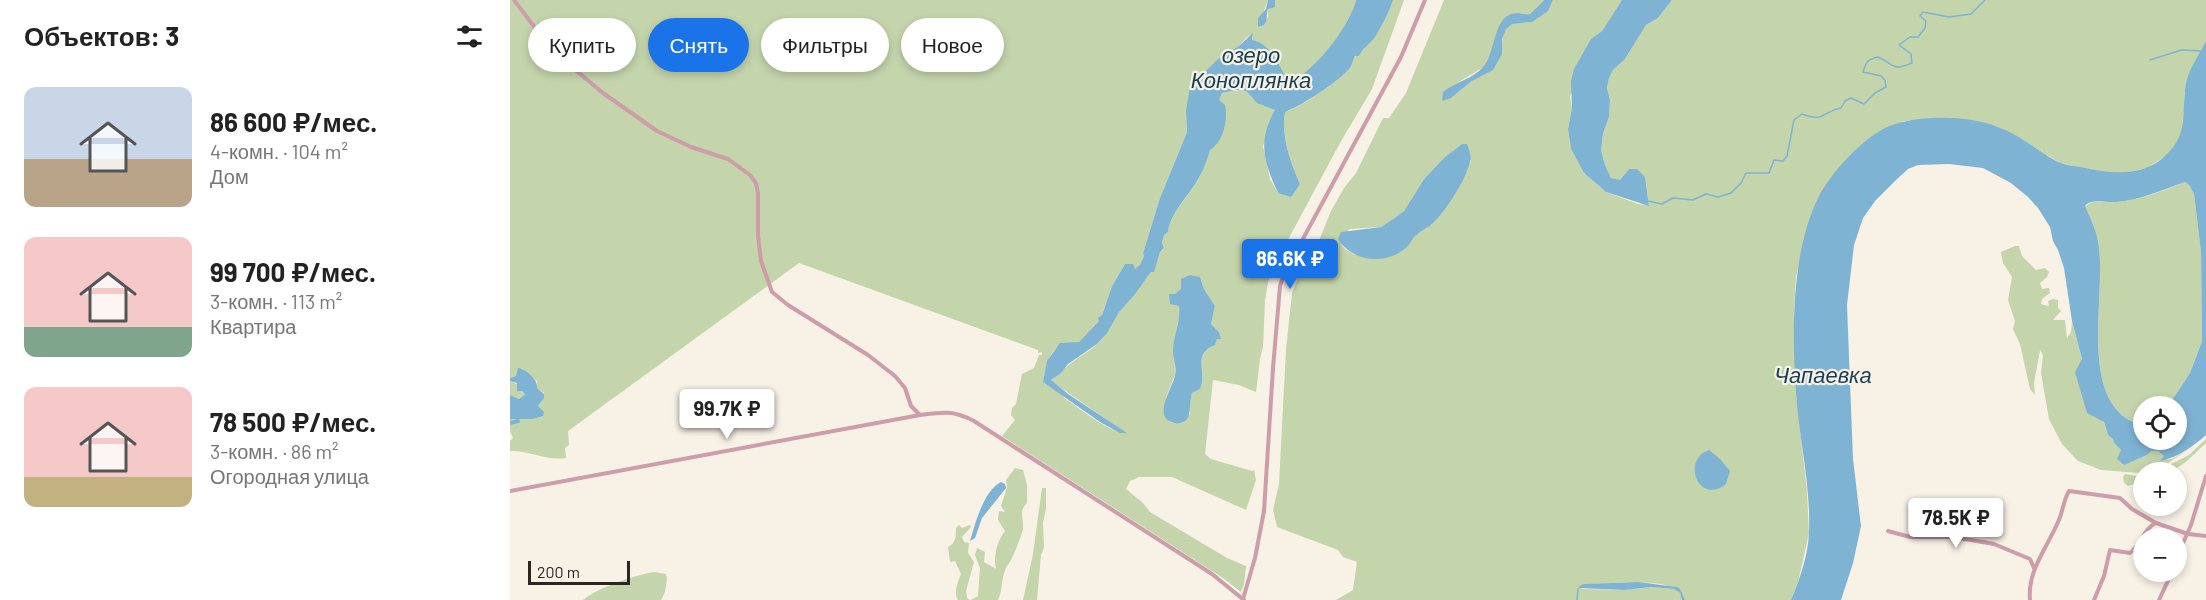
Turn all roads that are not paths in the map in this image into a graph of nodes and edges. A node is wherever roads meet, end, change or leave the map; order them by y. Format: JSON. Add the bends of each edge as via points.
{"nodes":[{"id":1,"x":514,"y":0,"type":"edge"},
{"id":2,"x":1425,"y":0,"type":"edge"},
{"id":3,"x":920,"y":415,"type":"junction"},
{"id":4,"x":2206,"y":476,"type":"edge"},
{"id":5,"x":510,"y":490,"type":"edge"},
{"id":6,"x":2156,"y":523,"type":"junction"},
{"id":7,"x":1888,"y":531,"type":"dead end"},
{"id":8,"x":2188,"y":534,"type":"junction"},
{"id":9,"x":2206,"y":536,"type":"edge"},
{"id":10,"x":2034,"y":568,"type":"junction"},
{"id":11,"x":2167,"y":582,"type":"edge"},
{"id":12,"x":1244,"y":600,"type":"edge"},
{"id":13,"x":2030,"y":600,"type":"edge"},
{"id":14,"x":2094,"y":600,"type":"edge"},
{"id":15,"x":2159,"y":600,"type":"edge"}],
"edges":[{"from":1,"to":3,"type":"street","via":[[561,58],[603,93],[657,131],[728,159],[750,175],[758,193],[761,261],[772,292],[895,376]]},
{"from":2,"to":12,"type":"street","via":[[1401,57],[1280,286],[1264,512]]},
{"from":3,"to":5,"type":"street"},
{"from":3,"to":12,"type":"street","via":[[948,411],[974,421],[1212,574]]},
{"from":4,"to":8,"type":"street"},
{"from":6,"to":8,"type":"street"},
{"from":6,"to":10,"type":"street","via":[[2120,498],[2072,490]]},
{"from":6,"to":14,"type":"street","via":[[2130,553],[2110,550]]},
{"from":7,"to":10,"type":"street","via":[[1994,544],[2030,559]]},
{"from":8,"to":9,"type":"street"},
{"from":10,"to":13,"type":"street"},
{"from":11,"to":15,"type":"street"}]}
